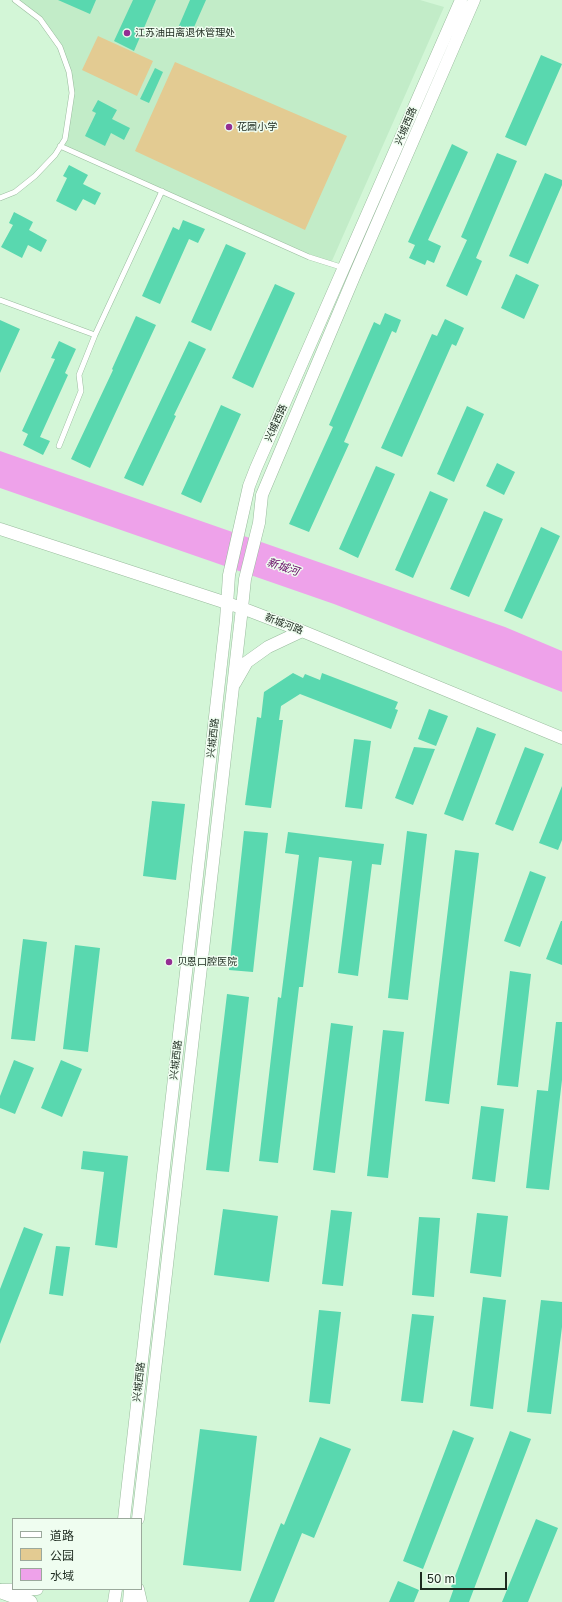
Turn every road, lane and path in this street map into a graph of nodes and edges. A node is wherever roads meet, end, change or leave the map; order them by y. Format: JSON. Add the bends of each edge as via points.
{"nodes":[{"id":1,"x":15,"y":0,"type":"edge"},
{"id":2,"x":461,"y":0,"type":"edge"},
{"id":3,"x":474,"y":0,"type":"edge"},
{"id":4,"x":60,"y":146,"type":"junction"},
{"id":5,"x":162,"y":192,"type":"junction"},
{"id":6,"x":0,"y":198,"type":"edge"},
{"id":7,"x":345,"y":268,"type":"junction"},
{"id":8,"x":356,"y":272,"type":"junction"},
{"id":9,"x":0,"y":300,"type":"edge"},
{"id":10,"x":95,"y":335,"type":"junction"},
{"id":11,"x":59,"y":446,"type":"dead end"},
{"id":12,"x":0,"y":529,"type":"edge"},
{"id":13,"x":228,"y":603,"type":"junction"},
{"id":14,"x":242,"y":608,"type":"junction"},
{"id":15,"x":302,"y":631,"type":"junction"},
{"id":16,"x":232,"y":688,"type":"junction"},
{"id":17,"x":562,"y":738,"type":"edge"},
{"id":18,"x":124,"y":1518,"type":"edge"},
{"id":19,"x":138,"y":1518,"type":"edge"},
{"id":20,"x":0,"y":1590,"type":"edge"},
{"id":21,"x":12,"y":1590,"type":"edge"},
{"id":22,"x":116,"y":1590,"type":"edge"},
{"id":23,"x":130,"y":1590,"type":"edge"},
{"id":24,"x":138,"y":1590,"type":"edge"},
{"id":25,"x":30,"y":1602,"type":"edge"},
{"id":26,"x":114,"y":1602,"type":"edge"},
{"id":27,"x":128,"y":1602,"type":"edge"},
{"id":28,"x":141,"y":1602,"type":"edge"}],
"edges":[{"from":1,"to":4,"type":"lane","via":[[40,19],[60,47],[69,72],[72,93],[65,139]]},
{"from":2,"to":7,"type":"street","name":"兴城西路"},
{"from":3,"to":8,"type":"street","name":"兴城西路"},
{"from":4,"to":5,"type":"lane"},
{"from":4,"to":6,"type":"lane","via":[[35,176],[15,192]]},
{"from":5,"to":7,"type":"lane","via":[[309,257]]},
{"from":5,"to":10,"type":"lane"},
{"from":7,"to":8,"type":"lane"},
{"from":7,"to":13,"type":"street","name":"兴城西路","via":[[249,486],[229,575]]},
{"from":8,"to":14,"type":"street","name":"兴城西路","via":[[262,495],[257,533],[245,579]]},
{"from":9,"to":10,"type":"lane"},
{"from":10,"to":11,"type":"lane","via":[[79,375],[81,391]]},
{"from":12,"to":13,"type":"street","name":"新城河路"},
{"from":13,"to":14,"type":"street","name":"新城河路"},
{"from":13,"to":18,"type":"street","name":"兴城西路"},
{"from":14,"to":15,"type":"street","name":"新城河路"},
{"from":14,"to":16,"type":"street","name":"兴城西路"},
{"from":15,"to":16,"type":"street","via":[[268,647],[247,662]]},
{"from":15,"to":17,"type":"street","name":"新城河路"},
{"from":16,"to":19,"type":"street","name":"兴城西路"},
{"from":20,"to":21,"type":"street"},
{"from":20,"to":25,"type":"main road"},
{"from":22,"to":26,"type":"street"},
{"from":23,"to":27,"type":"street"},
{"from":24,"to":28,"type":"street"}]}
